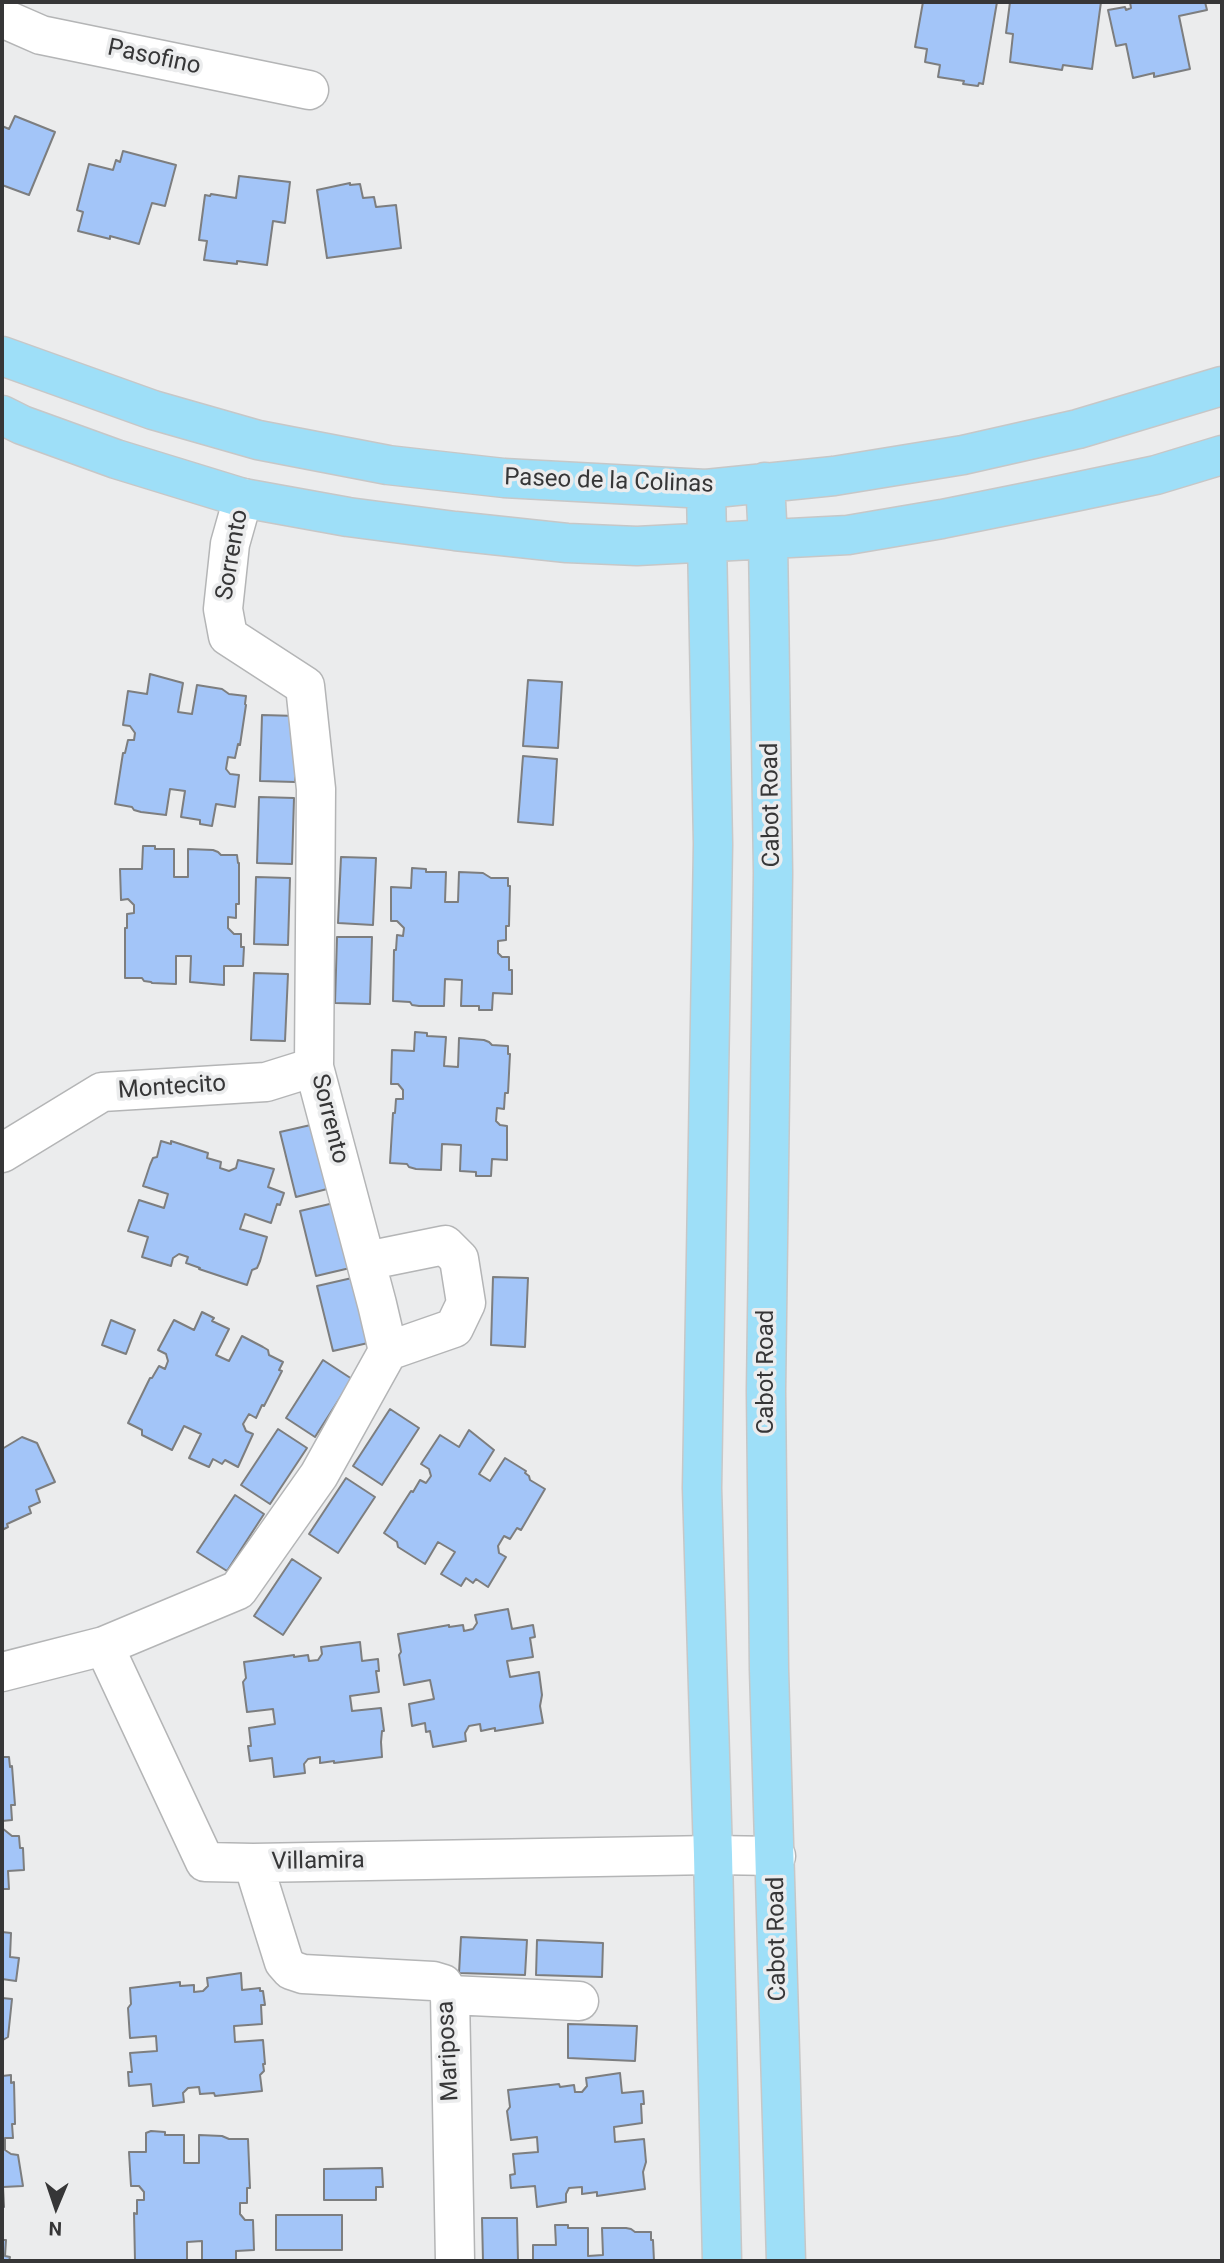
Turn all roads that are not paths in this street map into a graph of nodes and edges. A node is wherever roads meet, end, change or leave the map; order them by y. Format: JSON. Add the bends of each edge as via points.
{"nodes":[{"id":1,"x":2,"y":18,"type":"edge"},
{"id":2,"x":309,"y":90,"type":"dead end"},
{"id":3,"x":2,"y":356,"type":"edge"},
{"id":4,"x":1222,"y":386,"type":"edge"},
{"id":5,"x":2,"y":415,"type":"edge"},
{"id":6,"x":1222,"y":455,"type":"edge"},
{"id":7,"x":765,"y":482,"type":"junction"},
{"id":8,"x":706,"y":489,"type":"junction"},
{"id":9,"x":243,"y":498,"type":"junction"},
{"id":10,"x":768,"y":539,"type":"junction"},
{"id":11,"x":707,"y":544,"type":"junction"},
{"id":12,"x":314,"y":1067,"type":"junction"},
{"id":13,"x":2,"y":1153,"type":"edge"},
{"id":14,"x":366,"y":1261,"type":"junction"},
{"id":15,"x":388,"y":1351,"type":"junction"},
{"id":16,"x":104,"y":1646,"type":"junction"},
{"id":17,"x":2,"y":1672,"type":"edge"},
{"id":18,"x":713,"y":1855,"type":"junction"},
{"id":19,"x":776,"y":1856,"type":"junction"},
{"id":20,"x":253,"y":1863,"type":"junction"},
{"id":21,"x":450,"y":1996,"type":"junction"},
{"id":22,"x":579,"y":2001,"type":"dead end"},
{"id":23,"x":454,"y":2261,"type":"edge"},
{"id":24,"x":722,"y":2261,"type":"edge"},
{"id":25,"x":786,"y":2261,"type":"edge"}],
"edges":[{"from":1,"to":2,"type":"street","name":"Pasofino","via":[[41,35]]},
{"from":3,"to":8,"type":"main road","name":"Paseo de la Colinas","via":[[153,410],[258,440],[388,465],[504,478]]},
{"from":4,"to":7,"type":"main road","name":"Paseo de la Colinas","via":[[1078,429],[963,455]]},
{"from":5,"to":9,"type":"main road","via":[[116,459]]},
{"from":6,"to":10,"type":"main road","via":[[1156,475],[942,519],[848,534]]},
{"from":7,"to":8,"type":"main road","name":"Paseo de la Colinas"},
{"from":7,"to":10,"type":"main road","name":"Cabot Road"},
{"from":8,"to":11,"type":"main road"},
{"from":9,"to":11,"type":"main road","via":[[348,517],[567,543]]},
{"from":9,"to":12,"type":"street","name":"Sorrento","via":[[230,544],[224,596],[228,636],[305,686],[316,789]]},
{"from":10,"to":11,"type":"main road"},
{"from":10,"to":19,"type":"main road","name":"Cabot Road","via":[[773,873],[766,1391]]},
{"from":11,"to":18,"type":"main road","via":[[713,845],[702,1488]]},
{"from":12,"to":13,"type":"street","name":"Montecito","via":[[267,1082],[102,1092]]},
{"from":12,"to":14,"type":"street","name":"Sorrento"},
{"from":14,"to":15,"type":"street","name":"Sorrento"},
{"from":14,"to":15,"type":"street","via":[[445,1245],[459,1259],[466,1303],[454,1328]]},
{"from":15,"to":16,"type":"street","via":[[319,1475],[239,1590]]},
{"from":16,"to":17,"type":"street"},
{"from":16,"to":20,"type":"street","name":"Villamira","via":[[205,1862]]},
{"from":18,"to":19,"type":"street","name":"Villamira"},
{"from":18,"to":20,"type":"street","name":"Villamira"},
{"from":18,"to":24,"type":"main road"},
{"from":19,"to":25,"type":"main road","name":"Cabot Road"},
{"from":20,"to":21,"type":"street","name":"Mariposa","via":[[284,1962],[291,1970],[433,1981],[443,1984]]},
{"from":21,"to":22,"type":"street"},
{"from":21,"to":23,"type":"street","name":"Mariposa"}]}
